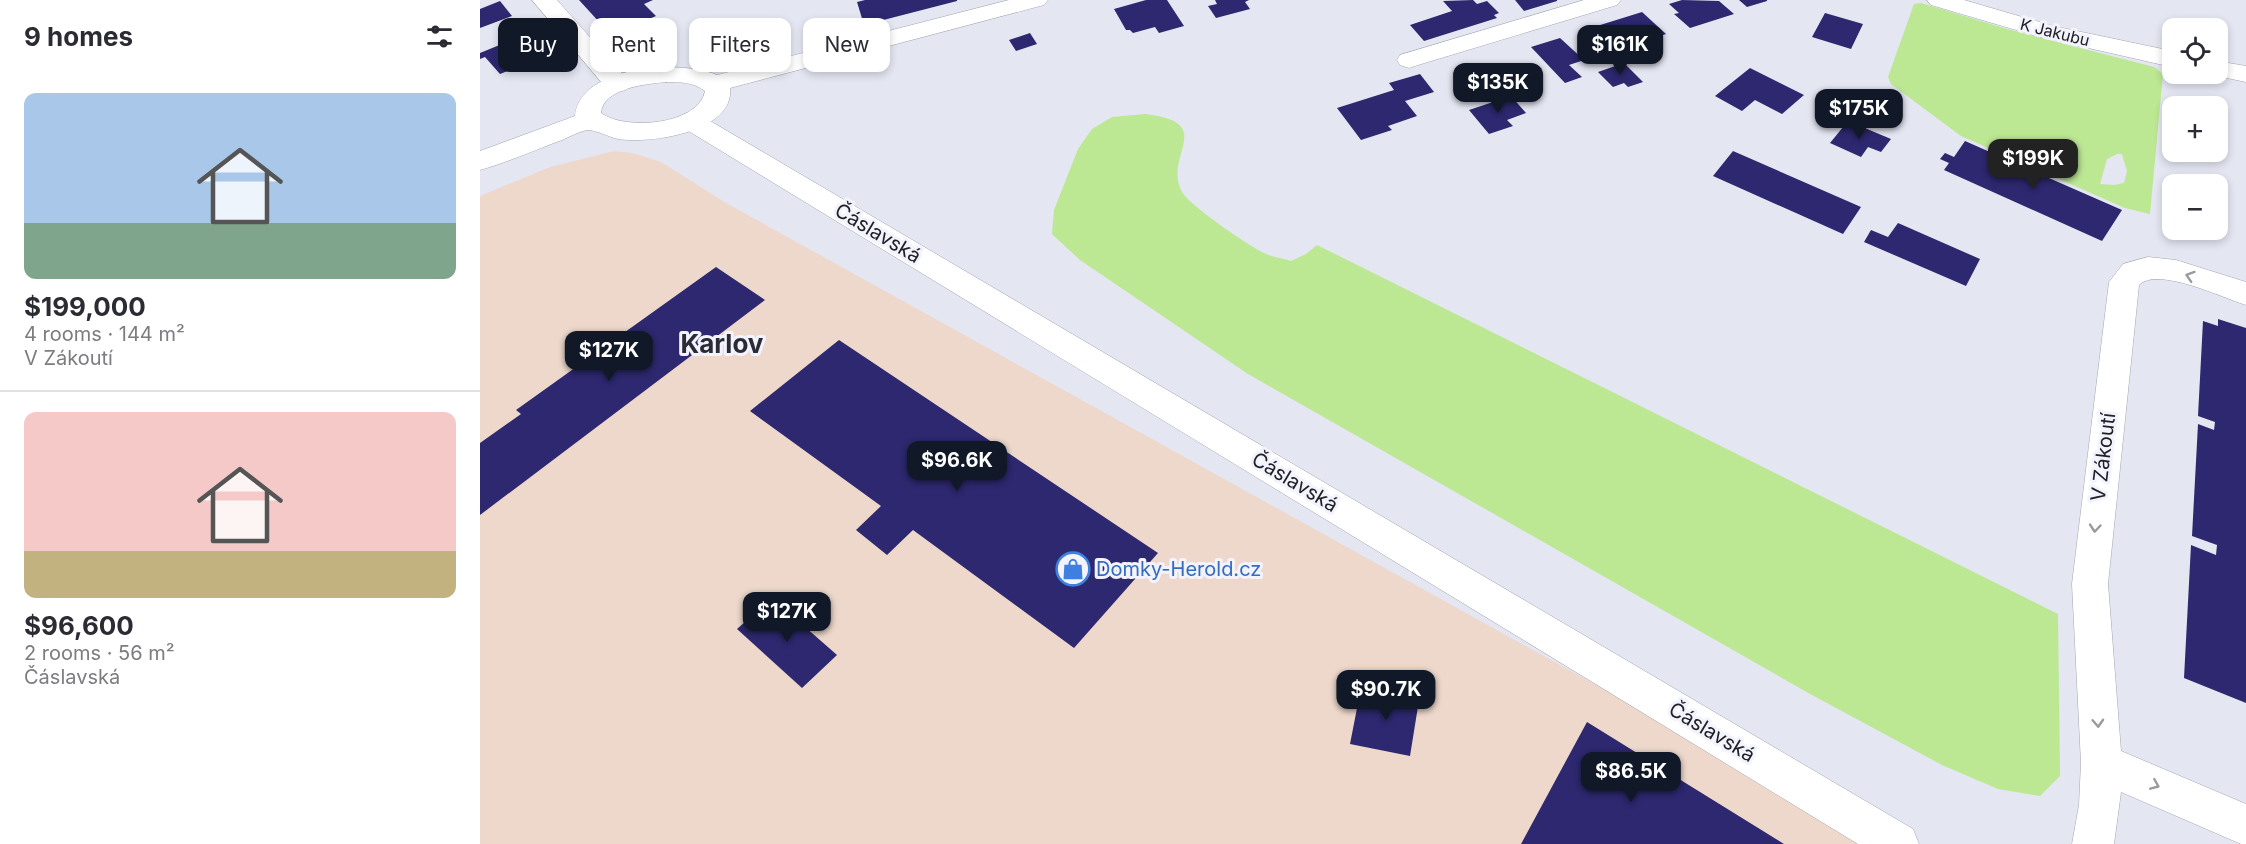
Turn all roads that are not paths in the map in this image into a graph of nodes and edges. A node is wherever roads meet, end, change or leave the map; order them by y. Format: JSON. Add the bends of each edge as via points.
{"nodes":[{"id":1,"x":544,"y":0,"type":"edge"},
{"id":2,"x":1036,"y":0,"type":"edge"},
{"id":3,"x":1609,"y":0,"type":"edge"},
{"id":4,"x":1939,"y":0,"type":"edge"},
{"id":5,"x":2162,"y":57,"type":"edge"},
{"id":6,"x":1409,"y":60,"type":"dead end"},
{"id":7,"x":2228,"y":71,"type":"edge"},
{"id":8,"x":2246,"y":74,"type":"edge"},
{"id":9,"x":617,"y":84,"type":"junction"},
{"id":10,"x":713,"y":84,"type":"junction"},
{"id":11,"x":590,"y":120,"type":"junction"},
{"id":12,"x":691,"y":121,"type":"junction"},
{"id":13,"x":480,"y":161,"type":"edge"},
{"id":14,"x":2246,"y":294,"type":"edge"},
{"id":15,"x":2101,"y":763,"type":"junction"},
{"id":16,"x":2246,"y":825,"type":"edge"},
{"id":17,"x":1898,"y":844,"type":"edge"},
{"id":18,"x":2093,"y":844,"type":"edge"}],
"edges":[{"from":1,"to":9,"type":"street"},
{"from":2,"to":10,"type":"street"},
{"from":3,"to":6,"type":"street"},
{"from":4,"to":5,"type":"street","name":"K Jakubu","via":[[2048,32]]},
{"from":7,"to":8,"type":"street"},
{"from":9,"to":10,"type":"street","via":[[671,74],[698,77]]},
{"from":9,"to":11,"type":"street","via":[[592,100],[587,111]]},
{"from":10,"to":12,"type":"street","via":[[718,92],[715,104]]},
{"from":11,"to":12,"type":"street","via":[[602,127],[631,132]]},
{"from":11,"to":13,"type":"street"},
{"from":12,"to":17,"type":"street","name":"Čáslavská"},
{"from":14,"to":15,"type":"street","name":"V Zákoutí","one_way":true,"via":[[2165,268],[2140,268],[2124,282],[2090,584]]},
{"from":15,"to":16,"type":"street","one_way":true},
{"from":15,"to":18,"type":"street","name":"V Zákoutí","via":[[2100,805]]}]}
